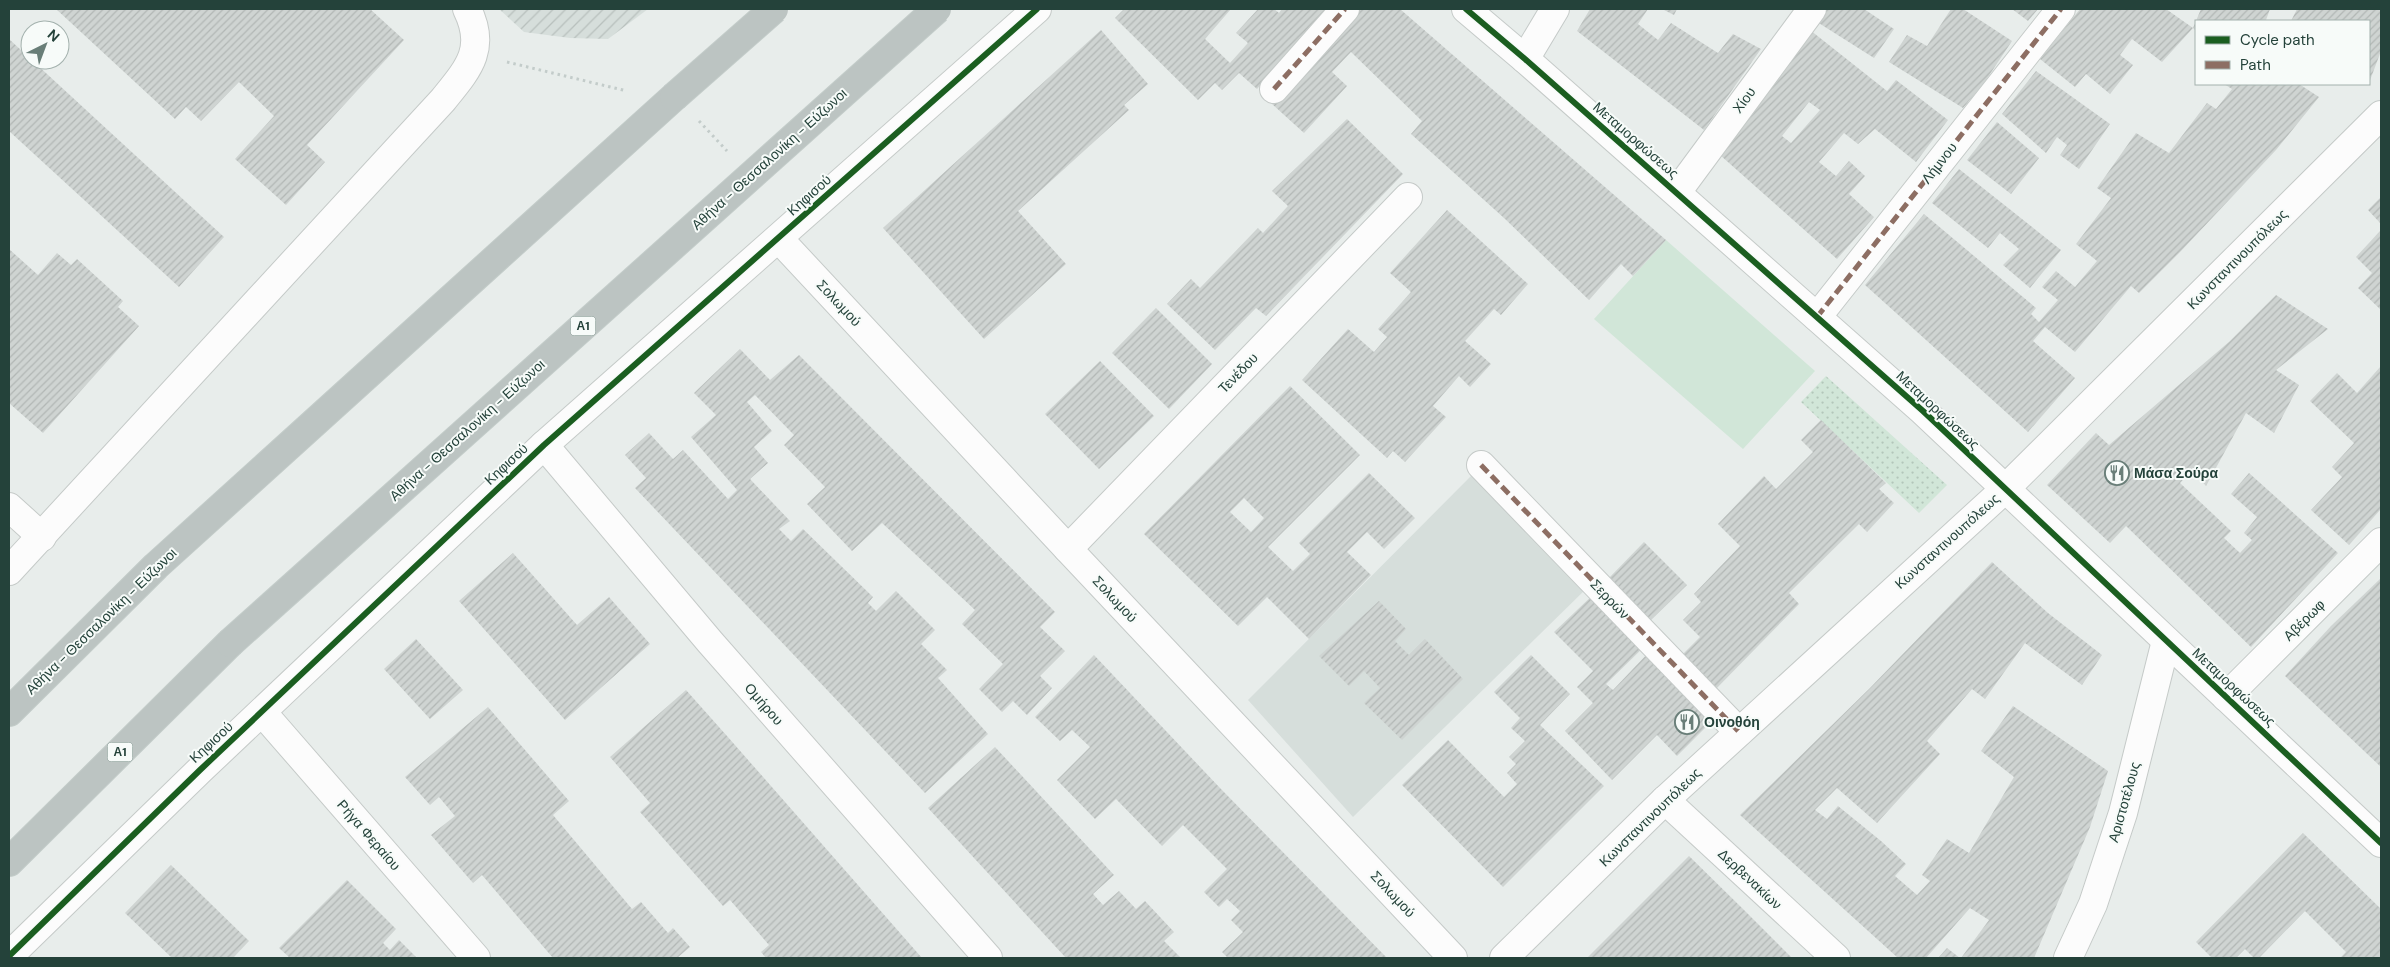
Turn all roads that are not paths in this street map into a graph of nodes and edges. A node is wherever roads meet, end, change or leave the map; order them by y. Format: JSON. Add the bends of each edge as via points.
{"nodes":[{"id":1,"x":774,"y":9,"type":"edge"},
{"id":2,"x":937,"y":9,"type":"edge"},
{"id":3,"x":1037,"y":9,"type":"edge"},
{"id":4,"x":1345,"y":9,"type":"edge"},
{"id":5,"x":1466,"y":9,"type":"edge"},
{"id":6,"x":1555,"y":9,"type":"edge"},
{"id":7,"x":1812,"y":9,"type":"edge"},
{"id":8,"x":2061,"y":9,"type":"edge"},
{"id":9,"x":471,"y":17,"type":"edge"},
{"id":10,"x":1525,"y":59,"type":"junction"},
{"id":11,"x":1274,"y":89,"type":"dead end"},
{"id":12,"x":2381,"y":115,"type":"edge"},
{"id":13,"x":1677,"y":192,"type":"junction"},
{"id":14,"x":1408,"y":197,"type":"dead end"},
{"id":15,"x":779,"y":239,"type":"junction"},
{"id":16,"x":1817,"y":317,"type":"junction"},
{"id":17,"x":544,"y":445,"type":"junction"},
{"id":18,"x":1481,"y":465,"type":"dead end"},
{"id":19,"x":2005,"y":488,"type":"junction"},
{"id":20,"x":9,"y":507,"type":"edge"},
{"id":21,"x":42,"y":537,"type":"junction"},
{"id":22,"x":2381,"y":542,"type":"edge"},
{"id":23,"x":1068,"y":549,"type":"junction"},
{"id":24,"x":9,"y":571,"type":"edge"},
{"id":25,"x":2166,"y":641,"type":"junction"},
{"id":26,"x":2226,"y":697,"type":"junction"},
{"id":27,"x":9,"y":712,"type":"edge"},
{"id":28,"x":262,"y":712,"type":"junction"},
{"id":29,"x":1738,"y":732,"type":"junction"},
{"id":30,"x":1665,"y":800,"type":"junction"},
{"id":31,"x":2381,"y":843,"type":"edge"},
{"id":32,"x":9,"y":862,"type":"edge"},
{"id":33,"x":9,"y":956,"type":"edge"},
{"id":34,"x":476,"y":958,"type":"edge"},
{"id":35,"x":988,"y":958,"type":"edge"},
{"id":36,"x":1453,"y":958,"type":"edge"},
{"id":37,"x":1504,"y":958,"type":"edge"},
{"id":38,"x":1836,"y":958,"type":"edge"},
{"id":39,"x":2068,"y":958,"type":"edge"}],
"edges":[{"from":1,"to":27,"type":"highway","name":"Αθήνα - Θεσσαλονίκη - Εύζωνοι","bridge":true,"via":[[156,566]]},
{"from":2,"to":32,"type":"highway","name":"Αθήνα - Θεσσαλονίκη - Εύζωνοι","number":"Α1","bridge":true,"via":[[230,643]]},
{"from":3,"to":15,"type":"street","name":"Κηφισού"},
{"from":4,"to":11,"type":"street"},
{"from":5,"to":10,"type":"street","name":"Μεταμορφώσεως"},
{"from":6,"to":10,"type":"street"},
{"from":7,"to":13,"type":"street","name":"Χίου"},
{"from":8,"to":16,"type":"street","name":"Λήμνου"},
{"from":9,"to":21,"type":"street","via":[[475,54],[468,70]]},
{"from":10,"to":13,"type":"street","name":"Μεταμορφώσεως"},
{"from":12,"to":19,"type":"street","name":"Κωνσταντινουπόλεως"},
{"from":13,"to":16,"type":"street","name":"Μεταμορφώσεως"},
{"from":14,"to":23,"type":"street","name":"Τενέδου"},
{"from":15,"to":17,"type":"street","name":"Κηφισού"},
{"from":15,"to":23,"type":"street","name":"Σολωμού"},
{"from":16,"to":19,"type":"street","name":"Μεταμορφώσεως"},
{"from":17,"to":28,"type":"street","name":"Κηφισού"},
{"from":17,"to":35,"type":"street","name":"Ομήρου","via":[[710,642]]},
{"from":18,"to":29,"type":"street","name":"Σερρών"},
{"from":19,"to":25,"type":"street","name":"Μεταμορφώσεως"},
{"from":19,"to":29,"type":"street","name":"Κωνσταντινουπόλεως"},
{"from":20,"to":21,"type":"street"},
{"from":21,"to":24,"type":"street"},
{"from":22,"to":26,"type":"street","name":"Αβέρωφ"},
{"from":23,"to":36,"type":"street","name":"Σολωμού"},
{"from":25,"to":26,"type":"street","name":"Μεταμορφώσεως"},
{"from":25,"to":39,"type":"street","name":"Αριστοτέλους","via":[[2123,813],[2093,904]]},
{"from":26,"to":31,"type":"street","name":"Μεταμορφώσεως"},
{"from":28,"to":33,"type":"street","name":"Κηφισού"},
{"from":28,"to":34,"type":"street","name":"Ρήγα Φεραίου"},
{"from":29,"to":30,"type":"street","name":"Κωνσταντινουπόλεως"},
{"from":30,"to":37,"type":"street","name":"Κωνσταντινουπόλεως"},
{"from":30,"to":38,"type":"street","name":"Δερβενακίων"}]}
